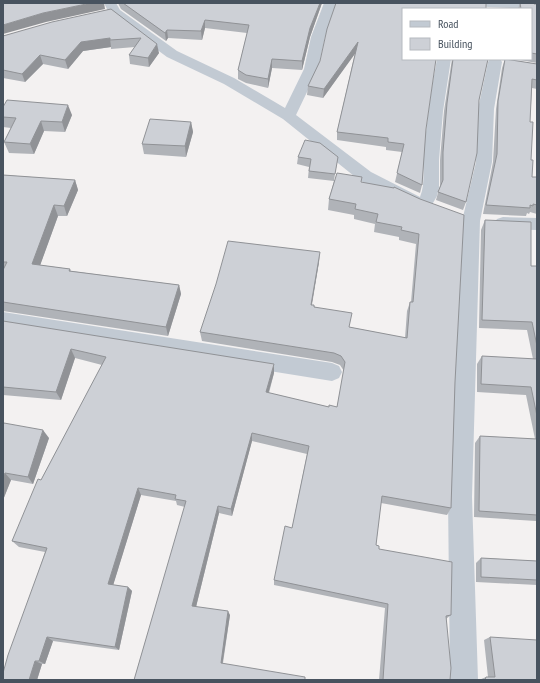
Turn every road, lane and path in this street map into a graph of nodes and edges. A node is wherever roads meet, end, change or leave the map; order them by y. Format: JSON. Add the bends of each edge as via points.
{"nodes":[{"id":1,"x":330,"y":3,"type":"edge"},
{"id":2,"x":488,"y":3,"type":"edge"},
{"id":3,"x":519,"y":5,"type":"edge"},
{"id":4,"x":537,"y":8,"type":"edge"},
{"id":5,"x":109,"y":10,"type":"edge"},
{"id":6,"x":444,"y":60,"type":"edge"},
{"id":7,"x":495,"y":61,"type":"edge"},
{"id":8,"x":288,"y":116,"type":"junction"},
{"id":9,"x":464,"y":218,"type":"junction"},
{"id":10,"x":537,"y":224,"type":"edge"},
{"id":11,"x":3,"y":320,"type":"edge"},
{"id":12,"x":332,"y":372,"type":"dead end"},
{"id":13,"x":464,"y":680,"type":"edge"}],
"edges":[{"from":1,"to":8,"type":"street","via":[[318,37],[311,69]]},
{"from":2,"to":3,"type":"street"},
{"from":3,"to":4,"type":"street"},
{"from":5,"to":8,"type":"street","via":[[172,54],[229,81]]},
{"from":6,"to":8,"type":"street","via":[[435,111],[431,207],[365,176]]},
{"from":7,"to":9,"type":"street","via":[[486,109],[484,162]]},
{"from":9,"to":10,"type":"street"},
{"from":9,"to":13,"type":"street","via":[[460,497]]},
{"from":11,"to":12,"type":"street"}]}
